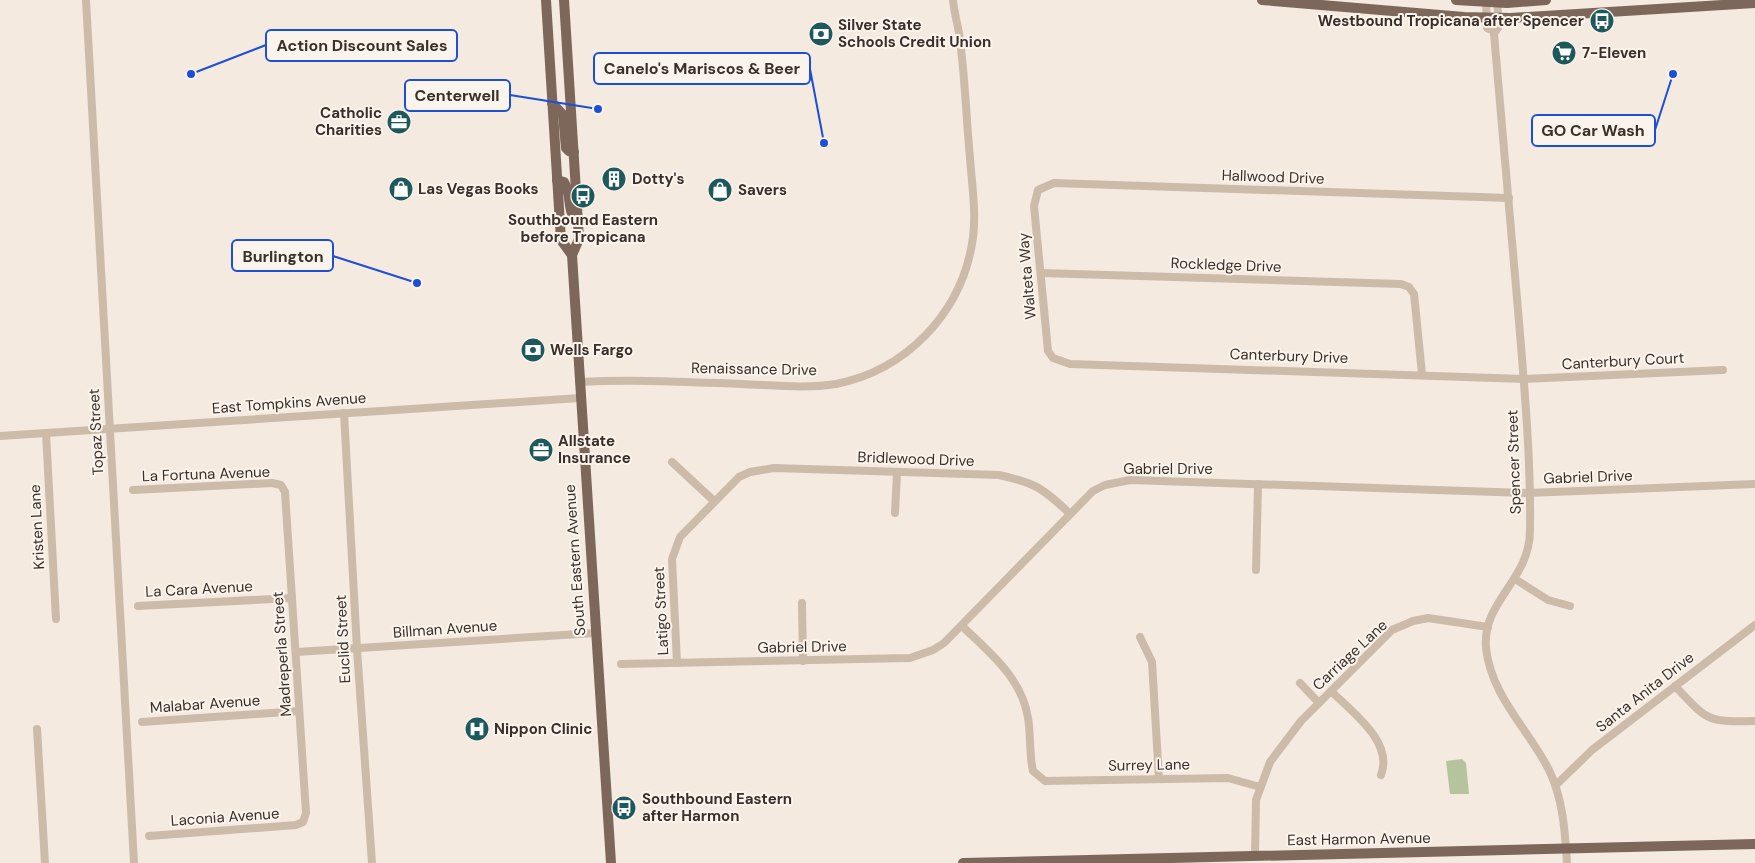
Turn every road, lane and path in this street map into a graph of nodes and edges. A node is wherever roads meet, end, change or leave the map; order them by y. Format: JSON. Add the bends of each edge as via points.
{"nodes":[{"id":1,"x":86,"y":0,"type":"edge"},
{"id":2,"x":546,"y":0,"type":"edge"},
{"id":3,"x":564,"y":0,"type":"edge"},
{"id":4,"x":952,"y":0,"type":"edge"},
{"id":5,"x":1262,"y":0,"type":"edge"},
{"id":6,"x":1456,"y":0,"type":"edge"},
{"id":7,"x":1546,"y":0,"type":"edge"},
{"id":8,"x":1486,"y":1,"type":"edge"},
{"id":9,"x":1497,"y":1,"type":"edge"},
{"id":10,"x":1728,"y":2,"type":"edge"},
{"id":11,"x":1755,"y":4,"type":"edge"},
{"id":12,"x":1486,"y":18,"type":"junction"},
{"id":13,"x":1498,"y":18,"type":"junction"},
{"id":14,"x":1494,"y":31,"type":"junction"},
{"id":15,"x":552,"y":103,"type":"junction"},
{"id":16,"x":574,"y":152,"type":"junction"},
{"id":17,"x":557,"y":180,"type":"junction"},
{"id":18,"x":1038,"y":190,"type":"joint"},
{"id":19,"x":1509,"y":198,"type":"junction"},
{"id":20,"x":578,"y":225,"type":"junction"},
{"id":21,"x":572,"y":254,"type":"junction"},
{"id":22,"x":1040,"y":273,"type":"junction"},
{"id":23,"x":1053,"y":358,"type":"joint"},
{"id":24,"x":1723,"y":370,"type":"dead end"},
{"id":25,"x":1422,"y":374,"type":"junction"},
{"id":26,"x":1524,"y":379,"type":"junction"},
{"id":27,"x":579,"y":382,"type":"junction"},
{"id":28,"x":580,"y":398,"type":"junction"},
{"id":29,"x":344,"y":413,"type":"junction"},
{"id":30,"x":110,"y":429,"type":"junction"},
{"id":31,"x":46,"y":433,"type":"junction"},
{"id":32,"x":0,"y":436,"type":"edge"},
{"id":33,"x":672,"y":462,"type":"dead end"},
{"id":34,"x":750,"y":472,"type":"joint"},
{"id":35,"x":897,"y":472,"type":"junction"},
{"id":36,"x":1258,"y":484,"type":"junction"},
{"id":37,"x":1755,"y":484,"type":"edge"},
{"id":38,"x":281,"y":485,"type":"joint"},
{"id":39,"x":133,"y":490,"type":"dead end"},
{"id":40,"x":1528,"y":493,"type":"junction"},
{"id":41,"x":714,"y":501,"type":"junction"},
{"id":42,"x":895,"y":513,"type":"dead end"},
{"id":43,"x":1069,"y":514,"type":"junction"},
{"id":44,"x":1256,"y":570,"type":"dead end"},
{"id":45,"x":1515,"y":579,"type":"junction"},
{"id":46,"x":292,"y":598,"type":"junction"},
{"id":47,"x":802,"y":603,"type":"dead end"},
{"id":48,"x":138,"y":606,"type":"dead end"},
{"id":49,"x":1570,"y":606,"type":"dead end"},
{"id":50,"x":56,"y":619,"type":"dead end"},
{"id":51,"x":1755,"y":625,"type":"edge"},
{"id":52,"x":962,"y":626,"type":"junction"},
{"id":53,"x":1488,"y":627,"type":"junction"},
{"id":54,"x":595,"y":633,"type":"junction"},
{"id":55,"x":1140,"y":636,"type":"dead end"},
{"id":56,"x":357,"y":649,"type":"junction"},
{"id":57,"x":296,"y":652,"type":"junction"},
{"id":58,"x":803,"y":660,"type":"junction"},
{"id":59,"x":677,"y":663,"type":"junction"},
{"id":60,"x":621,"y":664,"type":"dead end"},
{"id":61,"x":1300,"y":683,"type":"dead end"},
{"id":62,"x":1675,"y":686,"type":"junction"},
{"id":63,"x":1331,"y":691,"type":"junction"},
{"id":64,"x":1319,"y":703,"type":"junction"},
{"id":65,"x":299,"y":711,"type":"junction"},
{"id":66,"x":1755,"y":721,"type":"edge"},
{"id":67,"x":142,"y":722,"type":"dead end"},
{"id":68,"x":37,"y":729,"type":"dead end"},
{"id":69,"x":1381,"y":775,"type":"dead end"},
{"id":70,"x":1159,"y":779,"type":"junction"},
{"id":71,"x":1556,"y":785,"type":"junction"},
{"id":72,"x":1260,"y":786,"type":"junction"},
{"id":73,"x":303,"y":822,"type":"joint"},
{"id":74,"x":149,"y":836,"type":"dead end"},
{"id":75,"x":1755,"y":844,"type":"edge"},
{"id":76,"x":1566,"y":850,"type":"junction"},
{"id":77,"x":1255,"y":856,"type":"junction"},
{"id":78,"x":1327,"y":859,"type":"edge"},
{"id":79,"x":1090,"y":862,"type":"edge"},
{"id":80,"x":45,"y":863,"type":"edge"},
{"id":81,"x":134,"y":863,"type":"edge"},
{"id":82,"x":372,"y":863,"type":"edge"},
{"id":83,"x":611,"y":863,"type":"edge"},
{"id":84,"x":963,"y":863,"type":"edge"},
{"id":85,"x":1567,"y":863,"type":"edge"}],
"edges":[{"from":1,"to":30,"type":"street","name":"Topaz Street"},
{"from":2,"to":15,"type":"main road","name":"South Eastern Avenue"},
{"from":3,"to":16,"type":"main road","name":"South Eastern Avenue"},
{"from":4,"to":27,"type":"street","name":"Renaissance Drive","via":[[959,34],[974,208],[972,243],[963,276],[949,308],[927,335],[900,358],[868,374],[836,384],[802,386],[623,379]]},
{"from":5,"to":12,"type":"main road"},
{"from":6,"to":8,"type":"main road"},
{"from":7,"to":9,"type":"main road"},
{"from":8,"to":9,"type":"main road"},
{"from":8,"to":12,"type":"street"},
{"from":9,"to":13,"type":"street","name":"Spencer Street"},
{"from":10,"to":11,"type":"main road"},
{"from":10,"to":13,"type":"main road"},
{"from":12,"to":13,"type":"main road"},
{"from":12,"to":14,"type":"street","name":"Spencer Street","via":[[1487,28]]},
{"from":13,"to":14,"type":"street","name":"Spencer Street","via":[[1499,26]]},
{"from":14,"to":19,"type":"street","name":"Spencer Street"},
{"from":15,"to":16,"type":"main road","via":[[563,115],[566,148]]},
{"from":15,"to":17,"type":"main road","name":"South Eastern Avenue"},
{"from":16,"to":20,"type":"main road","name":"South Eastern Avenue"},
{"from":17,"to":20,"type":"main road","via":[[568,188],[569,213]]},
{"from":17,"to":21,"type":"main road","name":"South Eastern Avenue","via":[[562,240]]},
{"from":18,"to":19,"type":"street","name":"Hallwood Drive","via":[[1054,183]]},
{"from":18,"to":22,"type":"street","name":"Walteta Way","via":[[1034,206]]},
{"from":19,"to":26,"type":"street","name":"Spencer Street"},
{"from":20,"to":21,"type":"main road","name":"South Eastern Avenue","via":[[579,239]]},
{"from":21,"to":27,"type":"main road","name":"South Eastern Avenue"},
{"from":22,"to":23,"type":"street","name":"Walteta Way","via":[[1048,352]]},
{"from":22,"to":25,"type":"street","name":"Rockledge Drive","via":[[1401,284],[1414,294]]},
{"from":23,"to":25,"type":"street","name":"Canterbury Drive","via":[[1070,364]]},
{"from":24,"to":26,"type":"street","name":"Canterbury Court"},
{"from":25,"to":26,"type":"street","name":"Canterbury Drive"},
{"from":26,"to":40,"type":"street","name":"Spencer Street","via":[[1529,440]]},
{"from":27,"to":28,"type":"main road","name":"South Eastern Avenue"},
{"from":28,"to":29,"type":"street","name":"East Tompkins Avenue"},
{"from":28,"to":54,"type":"main road","name":"South Eastern Avenue"},
{"from":29,"to":30,"type":"street","name":"East Tompkins Avenue"},
{"from":29,"to":56,"type":"street","name":"Euclid Street"},
{"from":30,"to":31,"type":"street","name":"East Tompkins Avenue"},
{"from":30,"to":81,"type":"street","name":"Topaz Street"},
{"from":31,"to":32,"type":"street","name":"East Tompkins Avenue"},
{"from":31,"to":50,"type":"street","name":"Kristen Lane"},
{"from":33,"to":41,"type":"street"},
{"from":34,"to":35,"type":"street","name":"Bridlewood Drive","via":[[774,468]]},
{"from":34,"to":41,"type":"street","name":"Latigo Street","via":[[739,477]]},
{"from":35,"to":42,"type":"street"},
{"from":35,"to":43,"type":"street","name":"Bridlewood Drive","via":[[999,475],[1029,482],[1052,497]]},
{"from":36,"to":40,"type":"street","name":"Gabriel Drive"},
{"from":36,"to":43,"type":"street","name":"Gabriel Drive","via":[[1130,480],[1093,491]]},
{"from":36,"to":44,"type":"street"},
{"from":37,"to":40,"type":"street","name":"Gabriel Drive"},
{"from":38,"to":39,"type":"street","name":"La Fortuna Avenue","via":[[272,482]]},
{"from":38,"to":46,"type":"street","name":"Madreperla Street","via":[[285,492]]},
{"from":40,"to":45,"type":"street","name":"Spencer Street","via":[[1529,546]]},
{"from":41,"to":59,"type":"street","name":"Latigo Street","via":[[680,537],[672,559]]},
{"from":43,"to":52,"type":"street","name":"Gabriel Drive"},
{"from":45,"to":49,"type":"street","via":[[1548,600]]},
{"from":45,"to":53,"type":"street","name":"Spencer Street","via":[[1497,604]]},
{"from":46,"to":48,"type":"street","name":"La Cara Avenue"},
{"from":46,"to":57,"type":"street","name":"Madreperla Street"},
{"from":47,"to":58,"type":"street"},
{"from":51,"to":62,"type":"street","name":"Santa Anita Drive"},
{"from":52,"to":58,"type":"street","name":"Gabriel Drive","via":[[933,650],[910,658]]},
{"from":52,"to":70,"type":"street","name":"Surrey Lane","via":[[1003,664],[1014,681],[1028,716],[1031,763],[1038,777],[1045,781]]},
{"from":53,"to":63,"type":"street","name":"Carriage Lane","via":[[1445,619],[1413,621],[1392,630]]},
{"from":53,"to":71,"type":"street","name":"Spencer Street","via":[[1488,657],[1501,692]]},
{"from":54,"to":56,"type":"street","name":"Billman Avenue"},
{"from":54,"to":83,"type":"main road","name":"South Eastern Avenue"},
{"from":55,"to":70,"type":"street","via":[[1152,662]]},
{"from":56,"to":57,"type":"street","name":"Billman Avenue"},
{"from":56,"to":82,"type":"street","name":"Euclid Street"},
{"from":57,"to":65,"type":"street","name":"Madreperla Street"},
{"from":58,"to":59,"type":"street","name":"Gabriel Drive"},
{"from":59,"to":60,"type":"street","name":"Gabriel Drive"},
{"from":61,"to":64,"type":"street","name":"Carriage Lane"},
{"from":62,"to":66,"type":"street","via":[[1701,714],[1713,720]]},
{"from":62,"to":71,"type":"street","name":"Santa Anita Drive","via":[[1592,750]]},
{"from":63,"to":64,"type":"street","name":"Carriage Lane"},
{"from":63,"to":69,"type":"street","via":[[1376,738],[1385,766]]},
{"from":64,"to":72,"type":"street","name":"Carriage Lane","via":[[1270,762]]},
{"from":65,"to":67,"type":"street","name":"Malabar Avenue"},
{"from":65,"to":73,"type":"street","name":"Madreperla Street","via":[[306,813]]},
{"from":68,"to":80,"type":"street"},
{"from":70,"to":72,"type":"street","name":"Surrey Lane","via":[[1228,778]]},
{"from":71,"to":76,"type":"street","name":"Spencer Street"},
{"from":72,"to":77,"type":"street","name":"Carriage Lane","via":[[1256,800]]},
{"from":73,"to":74,"type":"street","name":"Laconia Avenue"},
{"from":75,"to":76,"type":"main road","name":"East Harmon Avenue"},
{"from":76,"to":78,"type":"main road","name":"East Harmon Avenue"},
{"from":76,"to":85,"type":"street","name":"Spencer Street"},
{"from":77,"to":78,"type":"main road","name":"East Harmon Avenue"},
{"from":77,"to":79,"type":"main road","name":"East Harmon Avenue"},
{"from":79,"to":84,"type":"main road","name":"East Harmon Avenue"}]}
